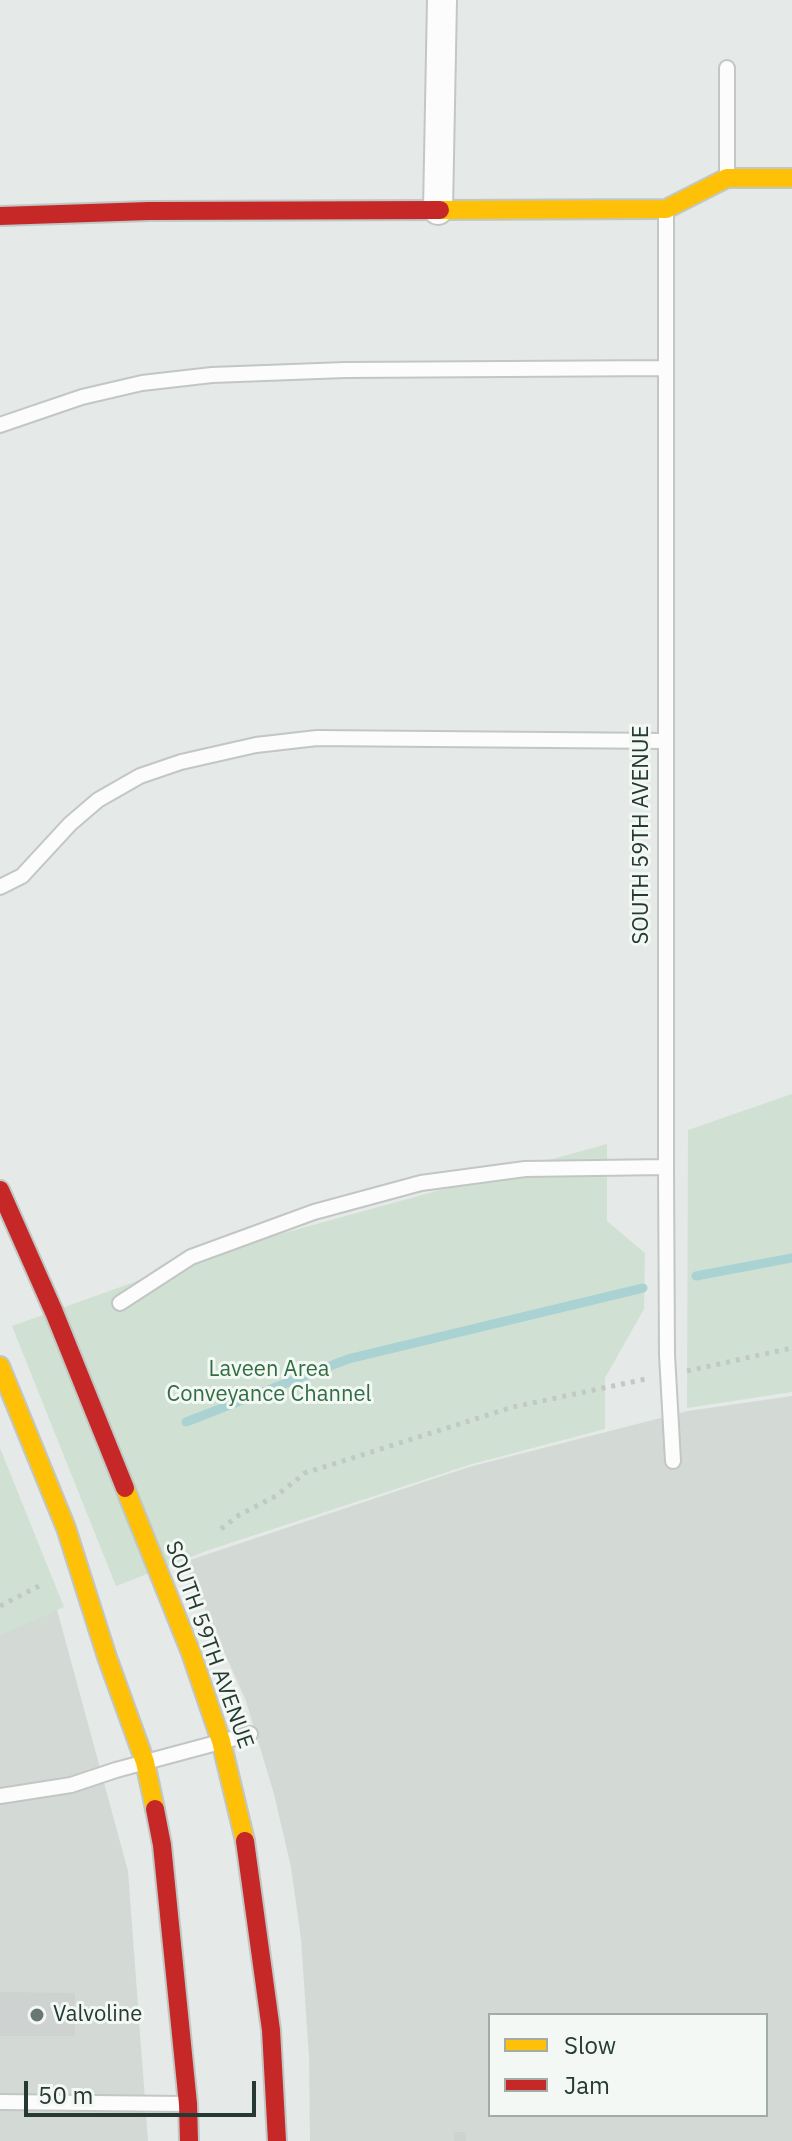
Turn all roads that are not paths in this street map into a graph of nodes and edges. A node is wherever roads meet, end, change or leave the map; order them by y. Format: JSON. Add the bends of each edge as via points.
{"nodes":[{"id":1,"x":442,"y":0,"type":"edge"},
{"id":2,"x":727,"y":68,"type":"dead end"},
{"id":3,"x":727,"y":178,"type":"junction"},
{"id":4,"x":792,"y":178,"type":"edge"},
{"id":5,"x":666,"y":209,"type":"junction"},
{"id":6,"x":438,"y":210,"type":"junction"},
{"id":7,"x":0,"y":217,"type":"edge"},
{"id":8,"x":666,"y":368,"type":"junction"},
{"id":9,"x":0,"y":425,"type":"edge"},
{"id":10,"x":666,"y":741,"type":"junction"},
{"id":11,"x":0,"y":887,"type":"edge"},
{"id":12,"x":666,"y":1167,"type":"junction"},
{"id":13,"x":0,"y":1190,"type":"edge"},
{"id":14,"x":120,"y":1303,"type":"dead end"},
{"id":15,"x":0,"y":1366,"type":"edge"},
{"id":16,"x":673,"y":1461,"type":"dead end"},
{"id":17,"x":250,"y":1734,"type":"dead end"},
{"id":18,"x":221,"y":1741,"type":"junction"},
{"id":19,"x":145,"y":1762,"type":"junction"},
{"id":20,"x":0,"y":1796,"type":"edge"},
{"id":21,"x":0,"y":2102,"type":"edge"},
{"id":22,"x":188,"y":2104,"type":"junction"},
{"id":23,"x":189,"y":2141,"type":"edge"},
{"id":24,"x":277,"y":2141,"type":"edge"}],
"edges":[{"from":1,"to":6,"type":"street"},
{"from":2,"to":3,"type":"lane"},
{"from":3,"to":4,"type":"main road"},
{"from":3,"to":5,"type":"main road"},
{"from":5,"to":6,"type":"main road"},
{"from":5,"to":8,"type":"lane","name":"SOUTH 59TH AVENUE"},
{"from":6,"to":7,"type":"main road"},
{"from":8,"to":9,"type":"lane","via":[[212,375],[82,397]]},
{"from":8,"to":10,"type":"lane","name":"SOUTH 59TH AVENUE"},
{"from":10,"to":11,"type":"lane","via":[[317,738],[256,745],[140,776],[98,800],[22,876]]},
{"from":10,"to":12,"type":"lane","name":"SOUTH 59TH AVENUE"},
{"from":12,"to":14,"type":"lane","via":[[525,1169],[421,1183],[314,1212],[191,1257]]},
{"from":12,"to":16,"type":"lane","name":"SOUTH 59TH AVENUE"},
{"from":13,"to":18,"type":"main road","name":"SOUTH 59TH AVENUE","via":[[186,1638]]},
{"from":15,"to":19,"type":"main road","via":[[66,1528]]},
{"from":17,"to":18,"type":"lane"},
{"from":18,"to":19,"type":"lane"},
{"from":18,"to":24,"type":"main road","name":"SOUTH 59TH AVENUE","via":[[243,1823],[271,2030]]},
{"from":19,"to":20,"type":"lane","via":[[71,1785]]},
{"from":19,"to":22,"type":"main road","via":[[162,1845]]},
{"from":21,"to":22,"type":"lane"},
{"from":22,"to":23,"type":"main road"}]}
